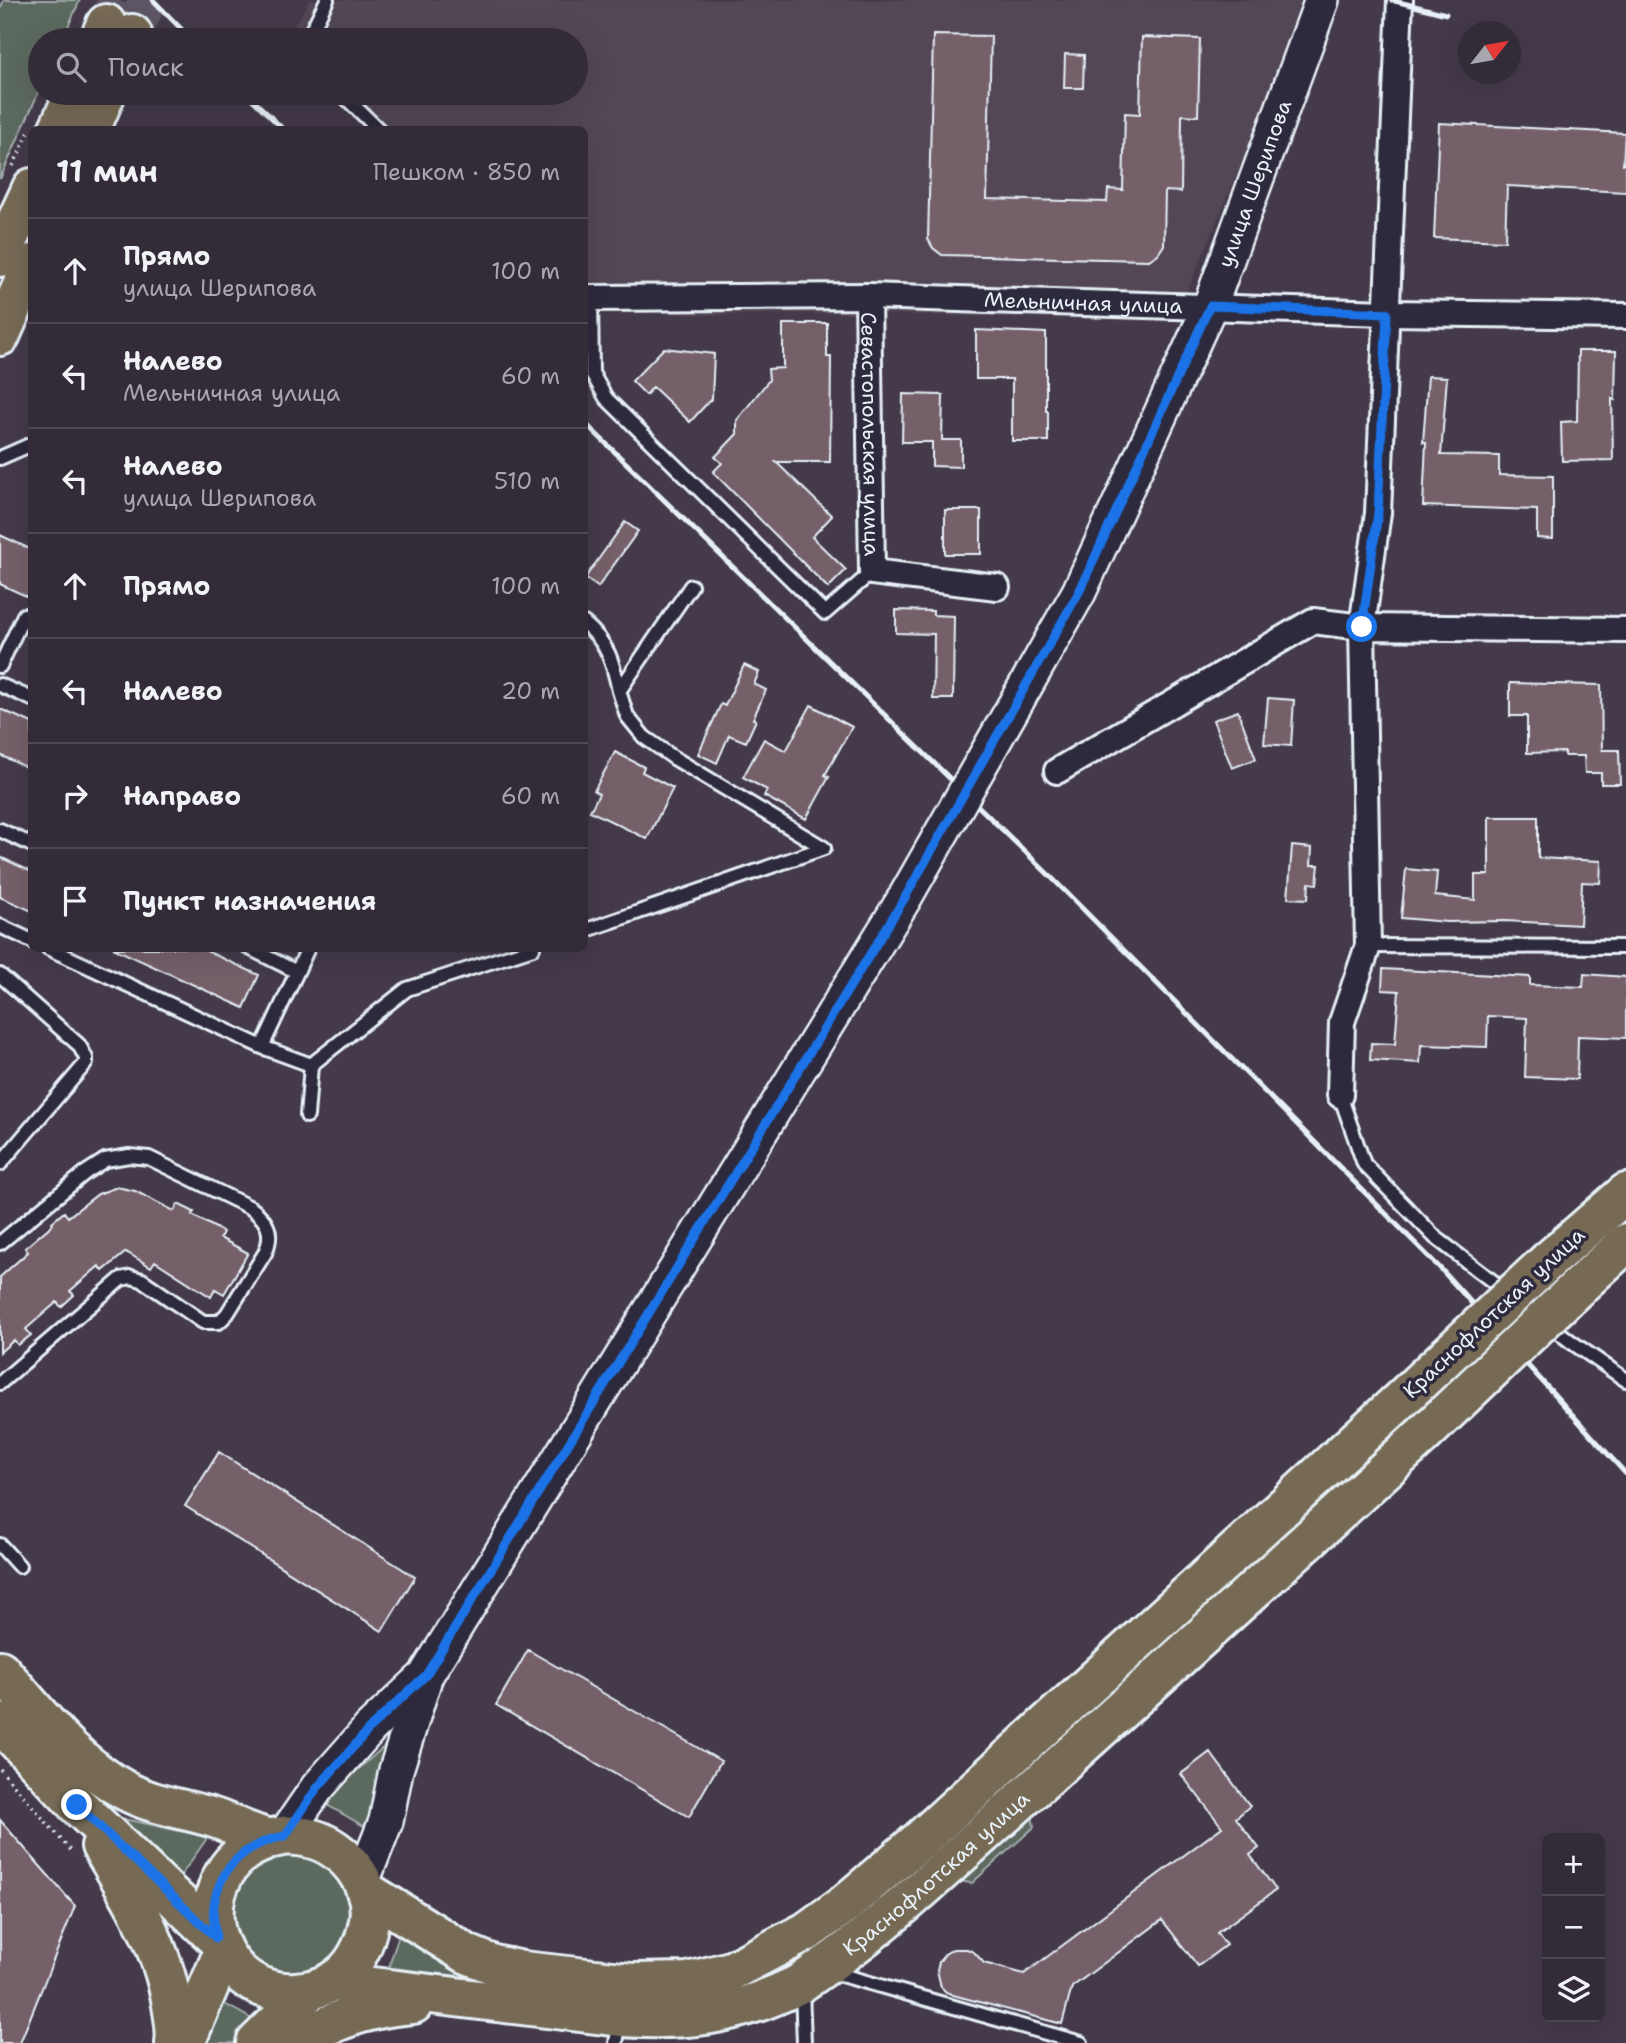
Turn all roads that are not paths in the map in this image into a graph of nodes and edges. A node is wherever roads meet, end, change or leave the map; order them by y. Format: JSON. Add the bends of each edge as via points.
{"nodes":[{"id":1,"x":327,"y":0,"type":"edge"},
{"id":2,"x":1322,"y":0,"type":"edge"},
{"id":3,"x":1400,"y":0,"type":"edge"},
{"id":4,"x":313,"y":28,"type":"edge"},
{"id":5,"x":65,"y":105,"type":"edge"},
{"id":6,"x":101,"y":105,"type":"edge"},
{"id":7,"x":353,"y":105,"type":"edge"},
{"id":8,"x":47,"y":126,"type":"edge"},
{"id":9,"x":92,"y":126,"type":"edge"},
{"id":10,"x":375,"y":126,"type":"edge"},
{"id":11,"x":22,"y":178,"type":"edge"},
{"id":12,"x":0,"y":257,"type":"edge"},
{"id":13,"x":28,"y":273,"type":"edge"},
{"id":14,"x":868,"y":296,"type":"junction"},
{"id":15,"x":588,"y":300,"type":"edge"},
{"id":16,"x":1210,"y":306,"type":"junction"},
{"id":17,"x":1387,"y":313,"type":"junction"},
{"id":18,"x":1626,"y":316,"type":"edge"},
{"id":19,"x":0,"y":336,"type":"edge"},
{"id":20,"x":28,"y":446,"type":"edge"},
{"id":21,"x":0,"y":458,"type":"edge"},
{"id":22,"x":872,"y":572,"type":"junction"},
{"id":23,"x":691,"y":586,"type":"dead end"},
{"id":24,"x":997,"y":587,"type":"dead end"},
{"id":25,"x":28,"y":617,"type":"edge"},
{"id":26,"x":588,"y":626,"type":"edge"},
{"id":27,"x":1362,"y":627,"type":"junction"},
{"id":28,"x":1626,"y":630,"type":"edge"},
{"id":29,"x":1,"y":662,"type":"edge"},
{"id":30,"x":0,"y":685,"type":"edge"},
{"id":31,"x":619,"y":691,"type":"junction"},
{"id":32,"x":28,"y":697,"type":"edge"},
{"id":33,"x":1057,"y":771,"type":"dead end"},
{"id":34,"x":0,"y":830,"type":"edge"},
{"id":35,"x":28,"y":843,"type":"edge"},
{"id":36,"x":0,"y":926,"type":"edge"},
{"id":37,"x":588,"y":930,"type":"edge"},
{"id":38,"x":28,"y":939,"type":"edge"},
{"id":39,"x":1368,"y":946,"type":"junction"},
{"id":40,"x":1626,"y":947,"type":"edge"},
{"id":41,"x":57,"y":952,"type":"edge"},
{"id":42,"x":257,"y":952,"type":"edge"},
{"id":43,"x":306,"y":952,"type":"edge"},
{"id":44,"x":521,"y":952,"type":"edge"},
{"id":45,"x":297,"y":972,"type":"junction"},
{"id":46,"x":0,"y":975,"type":"edge"},
{"id":47,"x":262,"y":1047,"type":"junction"},
{"id":48,"x":311,"y":1065,"type":"junction"},
{"id":49,"x":1340,"y":1095,"type":"joint"},
{"id":50,"x":307,"y":1116,"type":"dead end"},
{"id":51,"x":0,"y":1164,"type":"edge"},
{"id":52,"x":1626,"y":1193,"type":"edge"},
{"id":53,"x":1626,"y":1242,"type":"edge"},
{"id":54,"x":0,"y":1243,"type":"edge"},
{"id":55,"x":1626,"y":1380,"type":"edge"},
{"id":56,"x":0,"y":1383,"type":"edge"},
{"id":57,"x":0,"y":1545,"type":"edge"},
{"id":58,"x":19,"y":1566,"type":"dead end"},
{"id":59,"x":0,"y":1670,"type":"edge"},
{"id":60,"x":426,"y":1675,"type":"junction"},
{"id":61,"x":0,"y":1723,"type":"edge"},
{"id":62,"x":77,"y":1805,"type":"junction"},
{"id":63,"x":277,"y":1837,"type":"junction"},
{"id":64,"x":364,"y":1886,"type":"junction"},
{"id":65,"x":219,"y":1946,"type":"junction"},
{"id":66,"x":811,"y":1975,"type":"junction"},
{"id":67,"x":320,"y":1986,"type":"junction"},
{"id":68,"x":482,"y":2000,"type":"junction"},
{"id":69,"x":619,"y":2030,"type":"edge"},
{"id":70,"x":175,"y":2043,"type":"edge"},
{"id":71,"x":185,"y":2043,"type":"edge"},
{"id":72,"x":257,"y":2043,"type":"edge"},
{"id":73,"x":297,"y":2043,"type":"edge"},
{"id":74,"x":804,"y":2043,"type":"edge"},
{"id":75,"x":1081,"y":2043,"type":"edge"}],
"edges":[{"from":1,"to":4,"type":"lane"},
{"from":2,"to":16,"type":"main road","name":"улица Шерипова"},
{"from":3,"to":17,"type":"street"},
{"from":5,"to":8,"type":"main road"},
{"from":6,"to":9,"type":"main road"},
{"from":7,"to":10,"type":"lane"},
{"from":11,"to":12,"type":"main road"},
{"from":13,"to":19,"type":"main road"},
{"from":14,"to":15,"type":"street","name":"Мельничная улица"},
{"from":14,"to":16,"type":"street","name":"Мельничная улица"},
{"from":14,"to":22,"type":"street","name":"Севастопольская улица"},
{"from":15,"to":22,"type":"lane","via":[[592,373],[606,398],[825,613]]},
{"from":16,"to":17,"type":"street","name":"Мельничная улица"},
{"from":16,"to":60,"type":"main road","name":"улица Шерипова","bridge":true,"via":[[1079,592],[904,899]]},
{"from":17,"to":18,"type":"street","name":"Мельничная улица"},
{"from":17,"to":27,"type":"street","via":[[1378,513]]},
{"from":20,"to":21,"type":"lane"},
{"from":22,"to":24,"type":"street","name":"Севастопольская улица"},
{"from":23,"to":31,"type":"lane"},
{"from":25,"to":29,"type":"lane","via":[[24,615]]},
{"from":26,"to":31,"type":"lane","via":[[612,659]]},
{"from":27,"to":28,"type":"street"},
{"from":27,"to":33,"type":"street","via":[[1313,621]]},
{"from":27,"to":39,"type":"street"},
{"from":30,"to":32,"type":"lane"},
{"from":31,"to":37,"type":"lane","via":[[627,716],[644,737],[824,848]]},
{"from":34,"to":35,"type":"lane"},
{"from":36,"to":38,"type":"lane"},
{"from":39,"to":40,"type":"lane"},
{"from":39,"to":49,"type":"street","via":[[1342,1022]]},
{"from":41,"to":47,"type":"lane"},
{"from":42,"to":45,"type":"lane"},
{"from":43,"to":45,"type":"lane"},
{"from":44,"to":48,"type":"lane","via":[[407,989]]},
{"from":45,"to":47,"type":"lane"},
{"from":46,"to":51,"type":"lane","via":[[79,1045],[86,1058]]},
{"from":47,"to":48,"type":"lane"},
{"from":48,"to":50,"type":"lane"},
{"from":49,"to":55,"type":"lane","via":[[1364,1164],[1435,1237]]},
{"from":52,"to":64,"type":"main road","name":"Краснофлотская улица","bridge":true,"via":[[920,1840],[806,1932],[731,1971],[688,1982],[632,1983],[494,1965],[467,1954]]},
{"from":53,"to":66,"type":"main road","name":"Краснофлотская улица","bridge":true,"via":[[1422,1437],[1159,1676],[905,1903]]},
{"from":54,"to":56,"type":"lane","via":[[85,1172],[106,1160],[129,1156],[149,1158],[251,1208],[263,1218],[270,1242],[219,1322],[202,1322],[142,1280],[121,1279]]},
{"from":57,"to":58,"type":"lane"},
{"from":59,"to":63,"type":"main road","via":[[86,1765],[127,1792]]},
{"from":60,"to":63,"type":"main road","via":[[370,1728]]},
{"from":60,"to":64,"type":"main road"},
{"from":61,"to":62,"type":"main road"},
{"from":62,"to":65,"type":"main road"},
{"from":62,"to":70,"type":"main road","via":[[150,1933],[168,1980]]},
{"from":63,"to":64,"type":"main road","via":[[308,1838],[331,1847],[349,1862]]},
{"from":63,"to":65,"type":"main road","via":[[242,1853],[222,1877],[213,1907]]},
{"from":64,"to":67,"type":"main road","via":[[370,1917],[365,1942],[351,1965]]},
{"from":65,"to":67,"type":"main road","via":[[239,1973],[260,1986],[284,1993]]},
{"from":65,"to":71,"type":"main road"},
{"from":66,"to":69,"type":"main road","name":"Краснофлотская улица","via":[[738,2010]]},
{"from":66,"to":74,"type":"lane"},
{"from":66,"to":75,"type":"lane"},
{"from":67,"to":68,"type":"main road","name":"Краснофлотская улица"},
{"from":67,"to":72,"type":"main road"},
{"from":68,"to":69,"type":"main road","name":"Краснофлотская улица"},
{"from":68,"to":73,"type":"main road","via":[[397,2005],[356,2014]]}]}
